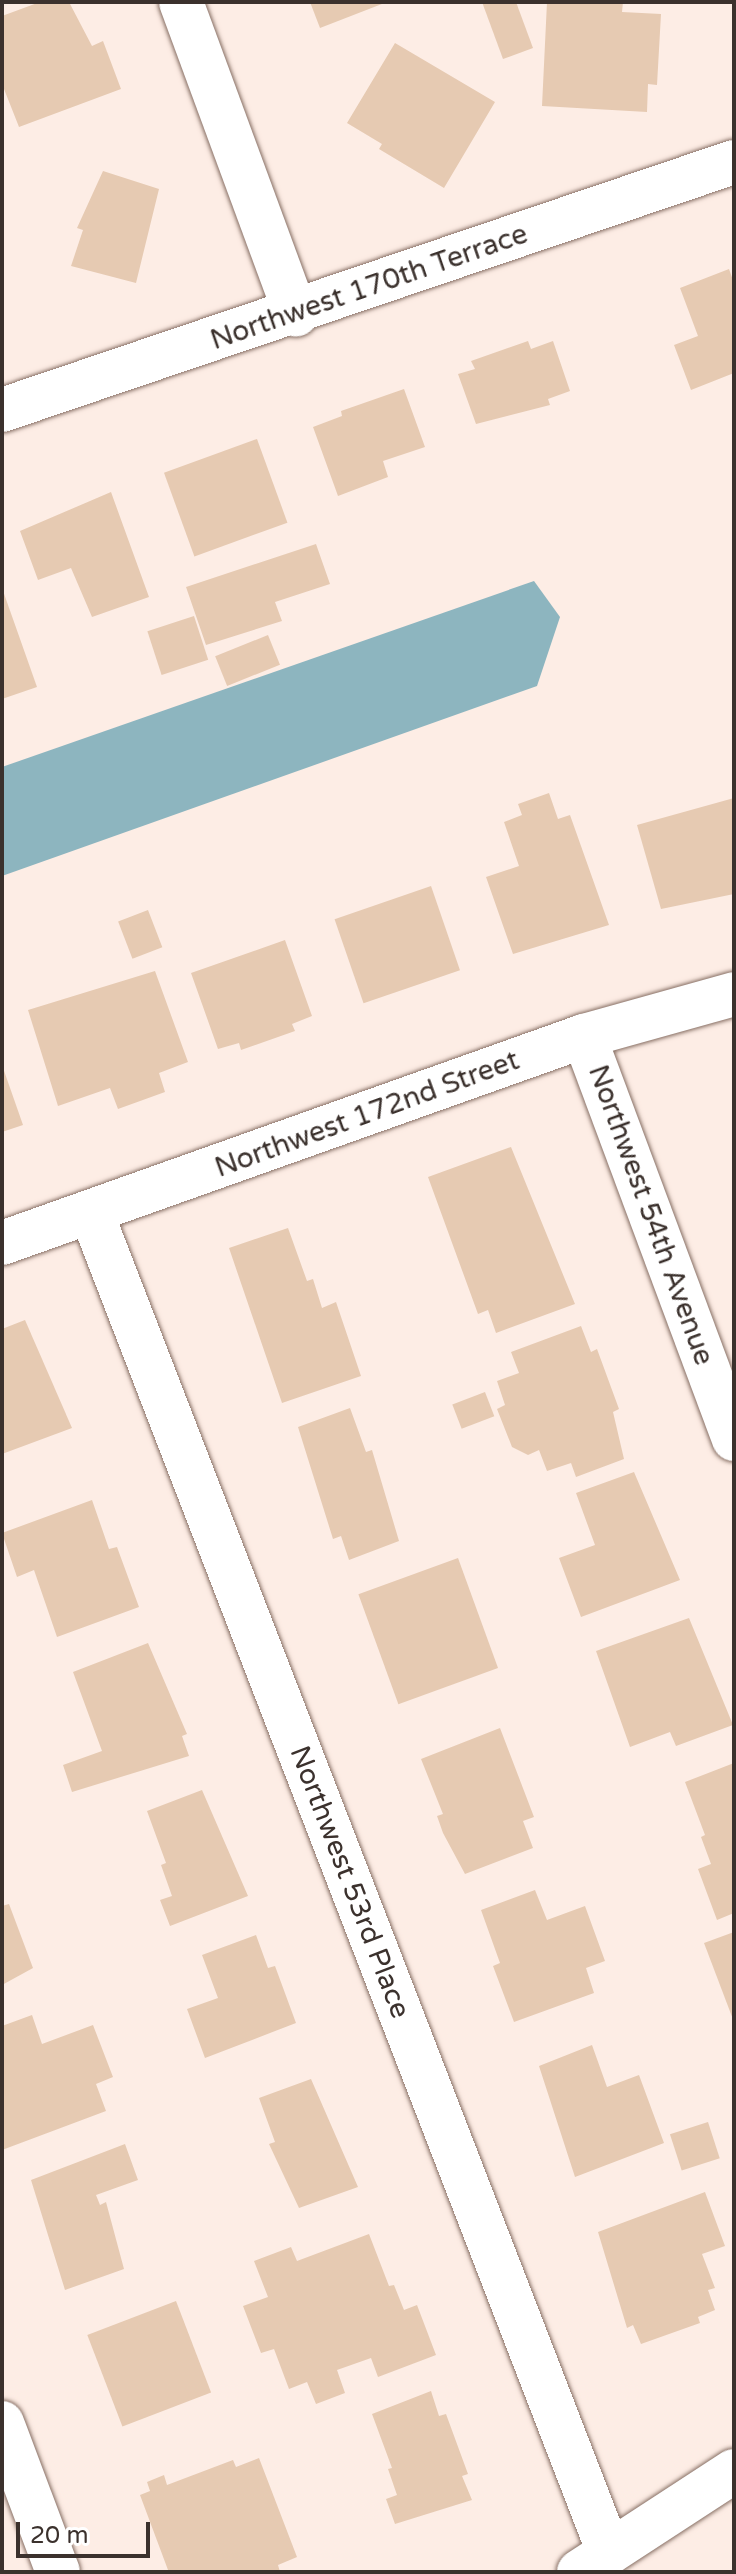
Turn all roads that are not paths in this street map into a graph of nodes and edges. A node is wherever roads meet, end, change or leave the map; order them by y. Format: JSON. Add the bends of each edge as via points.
{"nodes":[{"id":1,"x":181,"y":2,"type":"edge"},
{"id":2,"x":734,"y":162,"type":"edge"},
{"id":3,"x":296,"y":314,"type":"junction"},
{"id":4,"x":2,"y":410,"type":"edge"},
{"id":5,"x":734,"y":994,"type":"edge"},
{"id":6,"x":584,"y":1036,"type":"junction"},
{"id":7,"x":91,"y":1212,"type":"junction"},
{"id":8,"x":2,"y":1243,"type":"edge"},
{"id":9,"x":734,"y":1439,"type":"edge"},
{"id":10,"x":2,"y":2423,"type":"edge"},
{"id":11,"x":734,"y":2471,"type":"edge"},
{"id":12,"x":594,"y":2562,"type":"edge"},
{"id":13,"x":58,"y":2572,"type":"edge"}],
"edges":[{"from":1,"to":3,"type":"street"},
{"from":2,"to":3,"type":"street","name":"Northwest 170th Terrace"},
{"from":3,"to":4,"type":"street","name":"Northwest 170th Terrace"},
{"from":5,"to":6,"type":"street","name":"Northwest 172nd Street"},
{"from":6,"to":7,"type":"street","name":"Northwest 172nd Street"},
{"from":6,"to":9,"type":"street","name":"Northwest 54th Avenue"},
{"from":7,"to":8,"type":"street","name":"Northwest 172nd Street"},
{"from":7,"to":12,"type":"street","name":"Northwest 53rd Place"},
{"from":10,"to":13,"type":"street"},
{"from":11,"to":12,"type":"street"}]}
